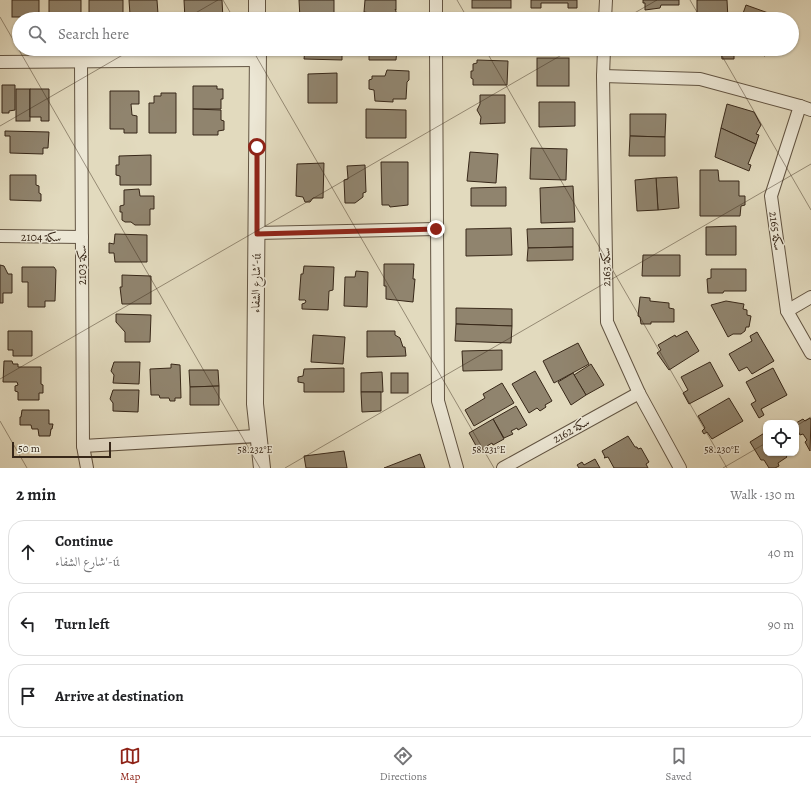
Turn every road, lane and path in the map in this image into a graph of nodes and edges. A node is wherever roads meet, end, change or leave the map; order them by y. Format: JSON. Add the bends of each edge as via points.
{"nodes":[{"id":1,"x":257,"y":0,"type":"edge"},
{"id":2,"x":436,"y":0,"type":"edge"},
{"id":3,"x":606,"y":0,"type":"edge"},
{"id":4,"x":257,"y":12,"type":"edge"},
{"id":5,"x":436,"y":12,"type":"edge"},
{"id":6,"x":605,"y":12,"type":"edge"},
{"id":7,"x":214,"y":56,"type":"edge"},
{"id":8,"x":258,"y":56,"type":"edge"},
{"id":9,"x":436,"y":56,"type":"edge"},
{"id":10,"x":604,"y":56,"type":"edge"},
{"id":11,"x":0,"y":62,"type":"edge"},
{"id":12,"x":81,"y":62,"type":"junction"},
{"id":13,"x":603,"y":76,"type":"junction"},
{"id":14,"x":800,"y":106,"type":"junction"},
{"id":15,"x":811,"y":110,"type":"edge"},
{"id":16,"x":436,"y":229,"type":"junction"},
{"id":17,"x":257,"y":234,"type":"junction"},
{"id":18,"x":0,"y":236,"type":"edge"},
{"id":19,"x":82,"y":237,"type":"junction"},
{"id":20,"x":811,"y":297,"type":"edge"},
{"id":21,"x":787,"y":311,"type":"junction"},
{"id":22,"x":811,"y":353,"type":"edge"},
{"id":23,"x":638,"y":393,"type":"junction"},
{"id":24,"x":258,"y":436,"type":"junction"},
{"id":25,"x":83,"y":446,"type":"junction"},
{"id":26,"x":87,"y":468,"type":"edge"},
{"id":27,"x":262,"y":468,"type":"edge"},
{"id":28,"x":457,"y":468,"type":"edge"},
{"id":29,"x":503,"y":468,"type":"edge"},
{"id":30,"x":680,"y":468,"type":"edge"}],
"edges":[{"from":1,"to":4,"type":"street"},
{"from":2,"to":5,"type":"street"},
{"from":3,"to":6,"type":"street"},
{"from":7,"to":12,"type":"street"},
{"from":8,"to":17,"type":"street","name":"شارع الشفاء'-ú"},
{"from":9,"to":16,"type":"street"},
{"from":10,"to":13,"type":"street","name":"سكة 2163"},
{"from":11,"to":12,"type":"street"},
{"from":12,"to":19,"type":"street","name":"سكة 2103"},
{"from":13,"to":14,"type":"street","via":[[700,79]]},
{"from":13,"to":23,"type":"street","name":"سكة 2163","via":[[607,322]]},
{"from":14,"to":15,"type":"street"},
{"from":14,"to":21,"type":"street","name":"سكة 2165","via":[[771,196]]},
{"from":16,"to":17,"type":"street"},
{"from":16,"to":28,"type":"street","via":[[438,401]]},
{"from":17,"to":24,"type":"street","name":"شارع الشفاء'-ú","via":[[255,404]]},
{"from":18,"to":19,"type":"street","name":"سكة 2104"},
{"from":19,"to":25,"type":"street","name":"سكة 2103"},
{"from":20,"to":21,"type":"street"},
{"from":21,"to":22,"type":"street","name":"سكة 2165"},
{"from":23,"to":29,"type":"street","name":"سكة 2162"},
{"from":23,"to":30,"type":"street","name":"سكة 2163"},
{"from":24,"to":25,"type":"street"},
{"from":24,"to":27,"type":"street","name":"شارع الشفاء'-ú"},
{"from":25,"to":26,"type":"street","name":"سكة 2103"}]}
